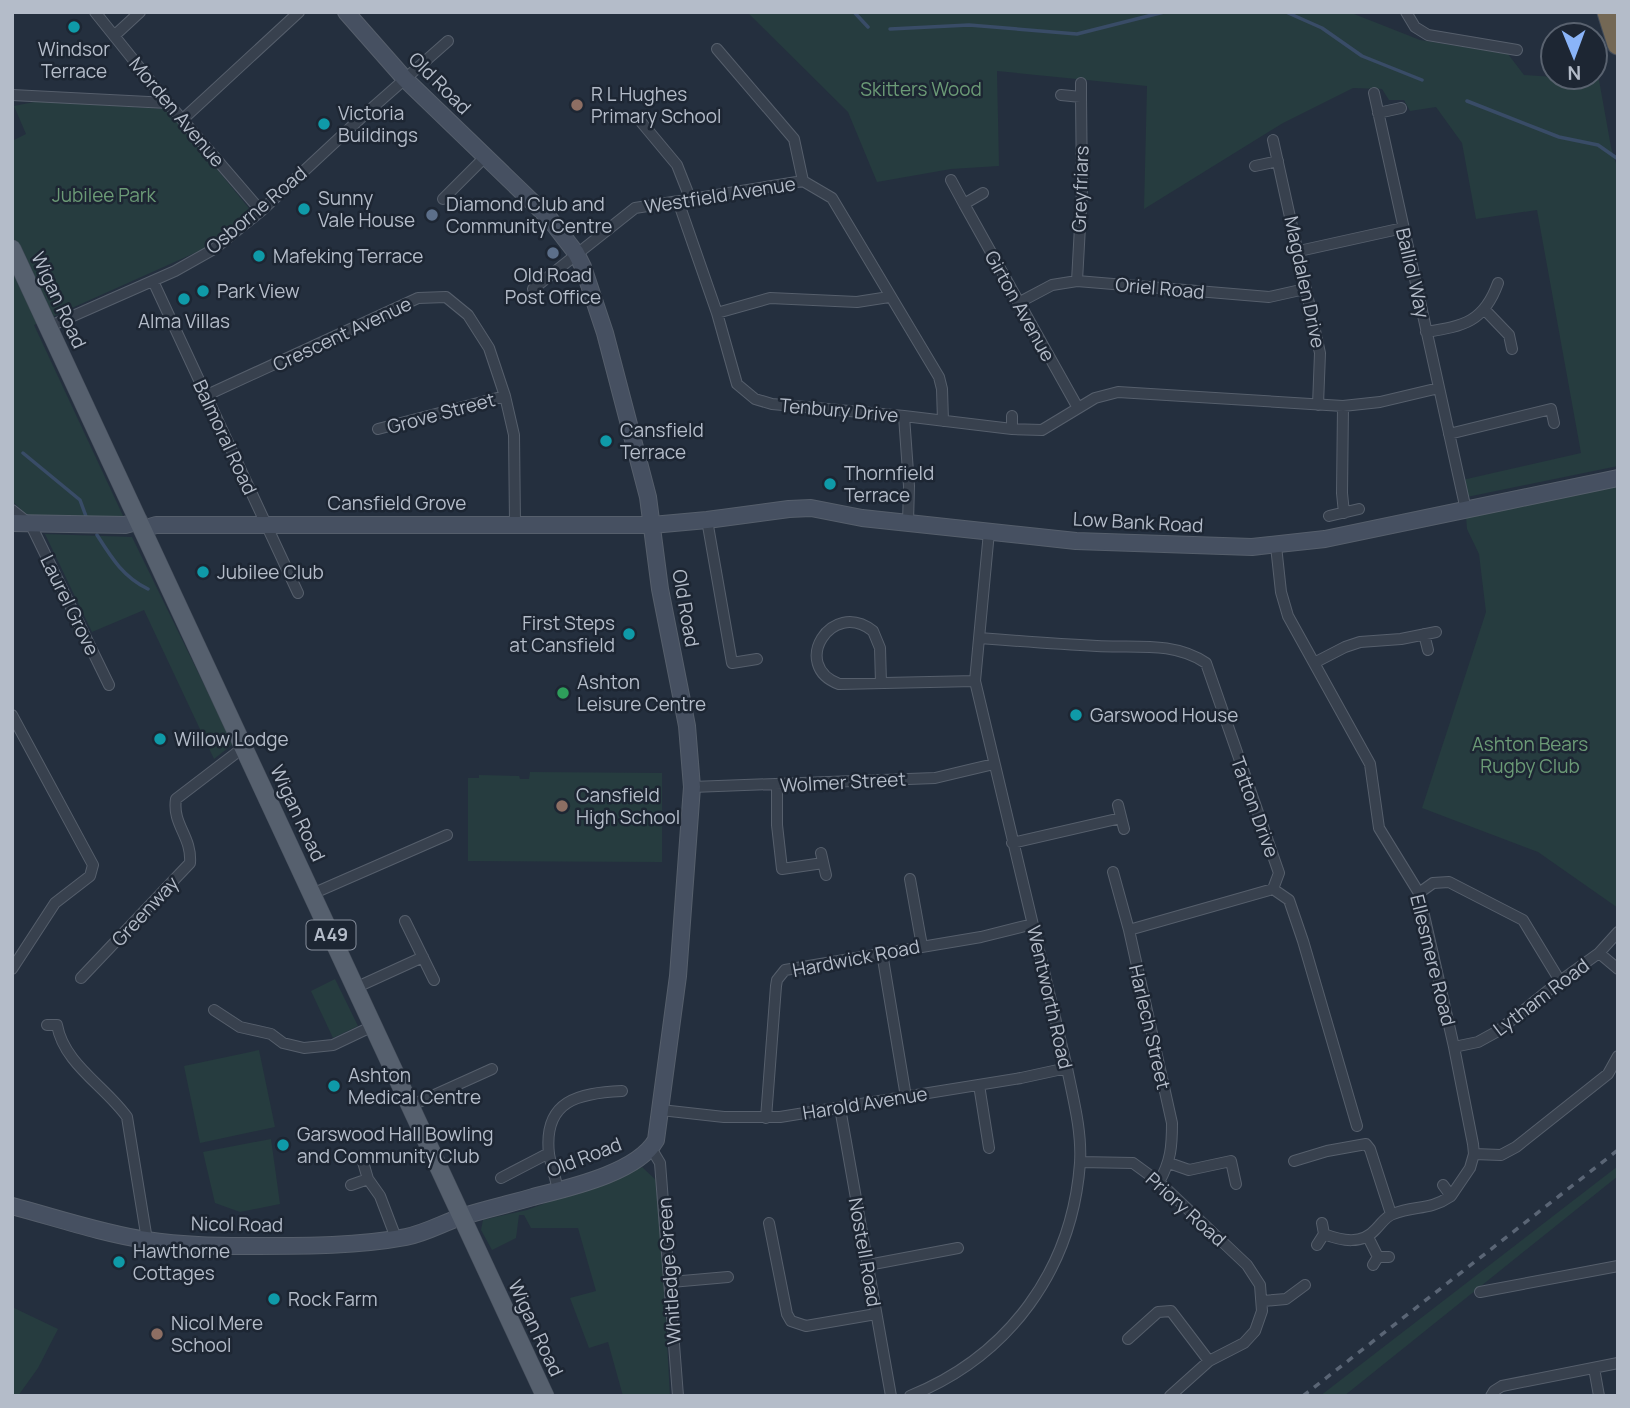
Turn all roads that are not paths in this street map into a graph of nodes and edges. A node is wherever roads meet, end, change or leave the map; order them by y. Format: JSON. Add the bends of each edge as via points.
{"nodes":[{"id":1,"x":95,"y":12,"type":"edge"},
{"id":2,"x":141,"y":12,"type":"edge"},
{"id":3,"x":299,"y":12,"type":"edge"},
{"id":4,"x":346,"y":12,"type":"edge"},
{"id":5,"x":1406,"y":12,"type":"edge"},
{"id":6,"x":1608,"y":12,"type":"edge"},
{"id":7,"x":114,"y":36,"type":"junction"},
{"id":8,"x":449,"y":41,"type":"dead end"},
{"id":9,"x":1618,"y":44,"type":"edge"},
{"id":10,"x":1512,"y":45,"type":"dead end"},
{"id":11,"x":717,"y":49,"type":"dead end"},
{"id":12,"x":405,"y":79,"type":"junction"},
{"id":13,"x":1081,"y":83,"type":"dead end"},
{"id":14,"x":1374,"y":93,"type":"dead end"},
{"id":15,"x":12,"y":95,"type":"edge"},
{"id":16,"x":1061,"y":95,"type":"dead end"},
{"id":17,"x":1081,"y":97,"type":"junction"},
{"id":18,"x":168,"y":103,"type":"junction"},
{"id":19,"x":1401,"y":108,"type":"dead end"},
{"id":20,"x":1378,"y":113,"type":"junction"},
{"id":21,"x":183,"y":119,"type":"junction"},
{"id":22,"x":642,"y":123,"type":"dead end"},
{"id":23,"x":1273,"y":140,"type":"dead end"},
{"id":24,"x":485,"y":157,"type":"junction"},
{"id":25,"x":1278,"y":161,"type":"junction"},
{"id":26,"x":1255,"y":166,"type":"dead end"},
{"id":27,"x":951,"y":180,"type":"dead end"},
{"id":28,"x":803,"y":181,"type":"junction"},
{"id":29,"x":983,"y":192,"type":"dead end"},
{"id":30,"x":443,"y":199,"type":"dead end"},
{"id":31,"x":684,"y":200,"type":"junction"},
{"id":32,"x":964,"y":204,"type":"junction"},
{"id":33,"x":261,"y":211,"type":"junction"},
{"id":34,"x":1403,"y":228,"type":"junction"},
{"id":35,"x":12,"y":249,"type":"edge"},
{"id":36,"x":1299,"y":251,"type":"junction"},
{"id":37,"x":576,"y":253,"type":"junction"},
{"id":38,"x":153,"y":281,"type":"junction"},
{"id":39,"x":1077,"y":281,"type":"junction"},
{"id":40,"x":1499,"y":284,"type":"dead end"},
{"id":41,"x":533,"y":289,"type":"dead end"},
{"id":42,"x":1306,"y":289,"type":"junction"},
{"id":43,"x":889,"y":297,"type":"junction"},
{"id":44,"x":1018,"y":303,"type":"junction"},
{"id":45,"x":1485,"y":310,"type":"junction"},
{"id":46,"x":718,"y":313,"type":"junction"},
{"id":47,"x":48,"y":327,"type":"junction"},
{"id":48,"x":1426,"y":332,"type":"junction"},
{"id":49,"x":1512,"y":349,"type":"dead end"},
{"id":50,"x":1438,"y":388,"type":"junction"},
{"id":51,"x":207,"y":395,"type":"junction"},
{"id":52,"x":505,"y":397,"type":"junction"},
{"id":53,"x":1318,"y":405,"type":"junction"},
{"id":54,"x":1343,"y":406,"type":"junction"},
{"id":55,"x":1078,"y":408,"type":"junction"},
{"id":56,"x":904,"y":416,"type":"junction"},
{"id":57,"x":1012,"y":416,"type":"dead end"},
{"id":58,"x":943,"y":421,"type":"junction"},
{"id":59,"x":1554,"y":423,"type":"dead end"},
{"id":60,"x":378,"y":429,"type":"dead end"},
{"id":61,"x":1012,"y":429,"type":"junction"},
{"id":62,"x":1449,"y":434,"type":"junction"},
{"id":63,"x":1618,"y":478,"type":"edge"},
{"id":64,"x":1359,"y":509,"type":"dead end"},
{"id":65,"x":12,"y":510,"type":"edge"},
{"id":66,"x":1466,"y":510,"type":"junction"},
{"id":67,"x":1344,"y":513,"type":"junction"},
{"id":68,"x":1329,"y":516,"type":"dead end"},
{"id":69,"x":707,"y":520,"type":"junction"},
{"id":70,"x":908,"y":522,"type":"junction"},
{"id":71,"x":12,"y":523,"type":"edge"},
{"id":72,"x":515,"y":523,"type":"junction"},
{"id":73,"x":652,"y":524,"type":"junction"},
{"id":74,"x":32,"y":525,"type":"junction"},
{"id":75,"x":141,"y":525,"type":"junction"},
{"id":76,"x":265,"y":525,"type":"junction"},
{"id":77,"x":989,"y":532,"type":"junction"},
{"id":78,"x":1276,"y":546,"type":"junction"},
{"id":79,"x":298,"y":593,"type":"dead end"},
{"id":80,"x":1436,"y":632,"type":"dead end"},
{"id":81,"x":1424,"y":634,"type":"junction"},
{"id":82,"x":979,"y":638,"type":"junction"},
{"id":83,"x":1428,"y":650,"type":"dead end"},
{"id":84,"x":757,"y":659,"type":"dead end"},
{"id":85,"x":1314,"y":663,"type":"junction"},
{"id":86,"x":975,"y":681,"type":"junction"},
{"id":87,"x":881,"y":683,"type":"junction"},
{"id":88,"x":109,"y":685,"type":"dead end"},
{"id":89,"x":12,"y":715,"type":"edge"},
{"id":90,"x":244,"y":747,"type":"junction"},
{"id":91,"x":993,"y":764,"type":"junction"},
{"id":92,"x":777,"y":785,"type":"junction"},
{"id":93,"x":692,"y":787,"type":"junction"},
{"id":94,"x":1118,"y":805,"type":"dead end"},
{"id":95,"x":447,"y":835,"type":"dead end"},
{"id":96,"x":1012,"y":843,"type":"junction"},
{"id":97,"x":824,"y":864,"type":"dead end"},
{"id":98,"x":1113,"y":872,"type":"dead end"},
{"id":99,"x":910,"y":879,"type":"dead end"},
{"id":100,"x":1273,"y":889,"type":"junction"},
{"id":101,"x":1419,"y":893,"type":"junction"},
{"id":102,"x":312,"y":894,"type":"junction"},
{"id":103,"x":405,"y":921,"type":"dead end"},
{"id":104,"x":1033,"y":924,"type":"junction"},
{"id":105,"x":1129,"y":930,"type":"junction"},
{"id":106,"x":1618,"y":932,"type":"edge"},
{"id":107,"x":922,"y":946,"type":"junction"},
{"id":108,"x":881,"y":953,"type":"junction"},
{"id":109,"x":1599,"y":953,"type":"junction"},
{"id":110,"x":423,"y":957,"type":"junction"},
{"id":111,"x":12,"y":969,"type":"edge"},
{"id":112,"x":1618,"y":969,"type":"edge"},
{"id":113,"x":81,"y":978,"type":"dead end"},
{"id":114,"x":434,"y":980,"type":"dead end"},
{"id":115,"x":1560,"y":981,"type":"junction"},
{"id":116,"x":355,"y":988,"type":"junction"},
{"id":117,"x":215,"y":1010,"type":"dead end"},
{"id":118,"x":47,"y":1025,"type":"dead end"},
{"id":119,"x":373,"y":1026,"type":"junction"},
{"id":120,"x":1454,"y":1047,"type":"junction"},
{"id":121,"x":1618,"y":1056,"type":"edge"},
{"id":122,"x":1067,"y":1068,"type":"junction"},
{"id":123,"x":492,"y":1069,"type":"dead end"},
{"id":124,"x":979,"y":1085,"type":"junction"},
{"id":125,"x":622,"y":1091,"type":"dead end"},
{"id":126,"x":906,"y":1097,"type":"junction"},
{"id":127,"x":410,"y":1106,"type":"junction"},
{"id":128,"x":840,"y":1108,"type":"junction"},
{"id":129,"x":661,"y":1110,"type":"junction"},
{"id":130,"x":766,"y":1118,"type":"junction"},
{"id":131,"x":1357,"y":1126,"type":"dead end"},
{"id":132,"x":986,"y":1130,"type":"junction"},
{"id":133,"x":972,"y":1132,"type":"dead end"},
{"id":134,"x":989,"y":1148,"type":"dead end"},
{"id":135,"x":651,"y":1149,"type":"junction"},
{"id":136,"x":549,"y":1153,"type":"junction"},
{"id":137,"x":1474,"y":1154,"type":"junction"},
{"id":138,"x":1294,"y":1161,"type":"dead end"},
{"id":139,"x":363,"y":1162,"type":"dead end"},
{"id":140,"x":1080,"y":1162,"type":"junction"},
{"id":141,"x":1169,"y":1163,"type":"junction"},
{"id":142,"x":501,"y":1178,"type":"dead end"},
{"id":143,"x":368,"y":1179,"type":"junction"},
{"id":144,"x":1159,"y":1182,"type":"junction"},
{"id":145,"x":1236,"y":1184,"type":"dead end"},
{"id":146,"x":351,"y":1185,"type":"dead end"},
{"id":147,"x":1443,"y":1185,"type":"dead end"},
{"id":148,"x":558,"y":1191,"type":"junction"},
{"id":149,"x":1451,"y":1196,"type":"junction"},
{"id":150,"x":12,"y":1206,"type":"edge"},
{"id":151,"x":1391,"y":1214,"type":"junction"},
{"id":152,"x":461,"y":1217,"type":"junction"},
{"id":153,"x":769,"y":1223,"type":"dead end"},
{"id":154,"x":1368,"y":1237,"type":"junction"},
{"id":155,"x":396,"y":1238,"type":"junction"},
{"id":156,"x":147,"y":1240,"type":"junction"},
{"id":157,"x":1317,"y":1245,"type":"dead end"},
{"id":158,"x":958,"y":1248,"type":"dead end"},
{"id":159,"x":1380,"y":1259,"type":"dead end"},
{"id":160,"x":868,"y":1265,"type":"junction"},
{"id":161,"x":1618,"y":1266,"type":"edge"},
{"id":162,"x":728,"y":1277,"type":"dead end"},
{"id":163,"x":671,"y":1283,"type":"junction"},
{"id":164,"x":1305,"y":1285,"type":"dead end"},
{"id":165,"x":1480,"y":1292,"type":"dead end"},
{"id":166,"x":1263,"y":1301,"type":"junction"},
{"id":167,"x":876,"y":1314,"type":"junction"},
{"id":168,"x":1128,"y":1339,"type":"dead end"},
{"id":169,"x":1209,"y":1361,"type":"junction"},
{"id":170,"x":1618,"y":1363,"type":"edge"},
{"id":171,"x":1594,"y":1368,"type":"junction"},
{"id":172,"x":545,"y":1396,"type":"edge"},
{"id":173,"x":678,"y":1396,"type":"edge"},
{"id":174,"x":891,"y":1396,"type":"edge"},
{"id":175,"x":910,"y":1396,"type":"edge"},
{"id":176,"x":1170,"y":1396,"type":"edge"},
{"id":177,"x":1491,"y":1396,"type":"edge"},
{"id":178,"x":1599,"y":1396,"type":"edge"}],
"edges":[{"from":1,"to":7,"type":"street","name":"Morden Avenue"},
{"from":2,"to":7,"type":"street"},
{"from":3,"to":21,"type":"street"},
{"from":4,"to":12,"type":"street","name":"Old Road"},
{"from":5,"to":10,"type":"street","via":[[1427,35]]},
{"from":6,"to":9,"type":"highway"},
{"from":7,"to":18,"type":"street","name":"Morden Avenue"},
{"from":8,"to":12,"type":"street","name":"Osborne Road"},
{"from":11,"to":28,"type":"street","via":[[794,139]]},
{"from":12,"to":24,"type":"street","name":"Old Road"},
{"from":12,"to":33,"type":"street","name":"Osborne Road"},
{"from":13,"to":17,"type":"street","name":"Greyfriars"},
{"from":14,"to":20,"type":"street","name":"Balliol Way"},
{"from":15,"to":18,"type":"street"},
{"from":16,"to":17,"type":"street"},
{"from":17,"to":39,"type":"street","name":"Greyfriars"},
{"from":18,"to":21,"type":"street","name":"Morden Avenue"},
{"from":19,"to":20,"type":"street"},
{"from":20,"to":34,"type":"street","name":"Balliol Way"},
{"from":21,"to":33,"type":"street","name":"Morden Avenue"},
{"from":22,"to":31,"type":"street","name":"Tenbury Drive","via":[[677,165]]},
{"from":23,"to":25,"type":"street","name":"Magdalen Drive"},
{"from":24,"to":30,"type":"street"},
{"from":24,"to":37,"type":"street","name":"Old Road","via":[[542,211]]},
{"from":25,"to":26,"type":"street"},
{"from":25,"to":36,"type":"street","name":"Magdalen Drive"},
{"from":27,"to":32,"type":"street","name":"Girton Avenue"},
{"from":28,"to":31,"type":"street","name":"Westfield Avenue"},
{"from":28,"to":43,"type":"street","name":"Westfield Avenue","via":[[832,198]]},
{"from":29,"to":32,"type":"street"},
{"from":31,"to":37,"type":"street","name":"Westfield Avenue","via":[[635,208]]},
{"from":31,"to":46,"type":"street","name":"Tenbury Drive"},
{"from":32,"to":44,"type":"street","name":"Girton Avenue"},
{"from":33,"to":38,"type":"street","name":"Osborne Road","via":[[214,249]]},
{"from":34,"to":36,"type":"street"},
{"from":34,"to":48,"type":"street","name":"Balliol Way"},
{"from":35,"to":47,"type":"main road","name":"Wigan Road","number":"A49"},
{"from":36,"to":42,"type":"street","name":"Magdalen Drive"},
{"from":37,"to":41,"type":"street","name":"Westfield Avenue"},
{"from":37,"to":73,"type":"street","name":"Old Road","via":[[605,333]]},
{"from":38,"to":47,"type":"street","name":"Osborne Road"},
{"from":38,"to":51,"type":"street","name":"Balmoral Road"},
{"from":39,"to":42,"type":"street","name":"Oriel Road","via":[[1269,297]]},
{"from":39,"to":44,"type":"street","name":"Oriel Road","via":[[1052,285]]},
{"from":40,"to":45,"type":"street"},
{"from":42,"to":53,"type":"street","name":"Magdalen Drive","via":[[1320,353]]},
{"from":43,"to":46,"type":"street","via":[[857,302],[771,298]]},
{"from":43,"to":58,"type":"street","name":"Westfield Avenue","via":[[939,377]]},
{"from":44,"to":55,"type":"street","name":"Girton Avenue"},
{"from":45,"to":48,"type":"street","via":[[1460,326]]},
{"from":45,"to":49,"type":"street","via":[[1509,335]]},
{"from":46,"to":56,"type":"street","name":"Tenbury Drive","via":[[737,384],[755,399]]},
{"from":47,"to":75,"type":"main road","name":"Wigan Road","number":"A49"},
{"from":48,"to":50,"type":"street","name":"Balliol Way"},
{"from":50,"to":54,"type":"street","name":"Tenbury Drive","via":[[1373,404]]},
{"from":50,"to":62,"type":"street","name":"Balliol Way"},
{"from":51,"to":52,"type":"street","name":"Crescent Avenue","via":[[418,298],[446,297],[468,315],[489,348]]},
{"from":51,"to":76,"type":"street","name":"Balmoral Road"},
{"from":52,"to":60,"type":"street","name":"Grove Street"},
{"from":52,"to":72,"type":"street","name":"Crescent Avenue","via":[[514,435]]},
{"from":53,"to":54,"type":"street","name":"Tenbury Drive"},
{"from":53,"to":55,"type":"street","name":"Tenbury Drive","via":[[1118,392]]},
{"from":54,"to":67,"type":"street"},
{"from":55,"to":61,"type":"street","name":"Tenbury Drive","via":[[1042,430]]},
{"from":56,"to":58,"type":"street","name":"Tenbury Drive"},
{"from":56,"to":70,"type":"street"},
{"from":57,"to":61,"type":"street"},
{"from":58,"to":61,"type":"street","name":"Tenbury Drive"},
{"from":59,"to":62,"type":"street","via":[[1551,409]]},
{"from":62,"to":66,"type":"street","name":"Balliol Way"},
{"from":63,"to":66,"type":"street","name":"Low Bank Road"},
{"from":64,"to":67,"type":"street"},
{"from":65,"to":74,"type":"street"},
{"from":66,"to":78,"type":"street","name":"Low Bank Road"},
{"from":67,"to":68,"type":"street"},
{"from":69,"to":70,"type":"street","name":"Low Bank Road","via":[[811,508]]},
{"from":69,"to":73,"type":"street","name":"Low Bank Road"},
{"from":69,"to":84,"type":"street","via":[[732,663]]},
{"from":70,"to":77,"type":"street","name":"Low Bank Road"},
{"from":71,"to":74,"type":"street","name":"Cansfield Grove"},
{"from":72,"to":73,"type":"street","name":"Cansfield Grove"},
{"from":72,"to":76,"type":"street","name":"Cansfield Grove"},
{"from":73,"to":93,"type":"street","name":"Old Road","via":[[687,726]]},
{"from":74,"to":75,"type":"street","name":"Cansfield Grove"},
{"from":74,"to":88,"type":"street","name":"Laurel Grove"},
{"from":75,"to":76,"type":"street","name":"Cansfield Grove"},
{"from":75,"to":90,"type":"main road","name":"Wigan Road","number":"A49"},
{"from":76,"to":79,"type":"street","name":"Balmoral Road"},
{"from":77,"to":78,"type":"street","name":"Low Bank Road","via":[[1076,541]]},
{"from":77,"to":82,"type":"street","name":"Wentworth Road"},
{"from":78,"to":85,"type":"street","name":"Ellesmere Road","via":[[1283,605]]},
{"from":80,"to":81,"type":"street"},
{"from":81,"to":83,"type":"street"},
{"from":81,"to":85,"type":"street","via":[[1360,642]]},
{"from":82,"to":86,"type":"street","name":"Wentworth Road"},
{"from":82,"to":100,"type":"street","name":"Tatton Drive","via":[[1167,648],[1191,653],[1206,663],[1279,873]]},
{"from":85,"to":101,"type":"street","name":"Ellesmere Road","via":[[1370,764],[1379,828]]},
{"from":86,"to":87,"type":"street"},
{"from":86,"to":91,"type":"street","name":"Wentworth Road"},
{"from":87,"to":87,"type":"street","via":[[829,681],[818,664],[818,645],[826,630],[858,623],[873,631],[880,648]]},
{"from":89,"to":111,"type":"street","via":[[93,870],[55,903]]},
{"from":90,"to":102,"type":"main road","name":"Wigan Road","number":"A49"},
{"from":90,"to":113,"type":"street","name":"Greenway","via":[[176,799],[174,812],[191,849],[190,863]]},
{"from":91,"to":92,"type":"street","name":"Wolmer Street","via":[[936,778]]},
{"from":91,"to":96,"type":"street","name":"Wentworth Road"},
{"from":92,"to":93,"type":"street","name":"Wolmer Street"},
{"from":92,"to":97,"type":"street","via":[[782,870]]},
{"from":93,"to":129,"type":"street","name":"Old Road","via":[[678,976]]},
{"from":94,"to":96,"type":"street","via":[[1122,823]]},
{"from":95,"to":102,"type":"street"},
{"from":96,"to":104,"type":"street","name":"Wentworth Road"},
{"from":98,"to":105,"type":"street","name":"Harlech Street"},
{"from":99,"to":107,"type":"street"},
{"from":100,"to":105,"type":"street"},
{"from":100,"to":131,"type":"street","via":[[1289,901]]},
{"from":101,"to":115,"type":"street","via":[[1433,883],[1448,882],[1523,920]]},
{"from":101,"to":120,"type":"street","name":"Ellesmere Road"},
{"from":102,"to":116,"type":"main road","name":"Wigan Road","number":"A49"},
{"from":103,"to":110,"type":"street"},
{"from":104,"to":107,"type":"street","name":"Hardwick Road"},
{"from":104,"to":122,"type":"street","name":"Wentworth Road"},
{"from":105,"to":141,"type":"street","name":"Harlech Street","via":[[1172,1123]]},
{"from":106,"to":109,"type":"street","name":"Lytham Road"},
{"from":107,"to":108,"type":"street","name":"Hardwick Road"},
{"from":108,"to":126,"type":"street"},
{"from":108,"to":130,"type":"street","name":"Hardwick Road","via":[[790,968],[780,974]]},
{"from":109,"to":112,"type":"street"},
{"from":109,"to":115,"type":"street","name":"Lytham Road"},
{"from":110,"to":114,"type":"street"},
{"from":110,"to":116,"type":"street"},
{"from":115,"to":120,"type":"street","name":"Lytham Road","via":[[1498,1031],[1478,1042]]},
{"from":116,"to":119,"type":"main road","name":"Wigan Road","number":"A49"},
{"from":117,"to":119,"type":"street","via":[[240,1027],[304,1048],[332,1045]]},
{"from":118,"to":156,"type":"street","via":[[57,1025],[70,1055],[127,1117]]},
{"from":119,"to":127,"type":"main road","name":"Wigan Road","number":"A49"},
{"from":120,"to":137,"type":"street","name":"Ellesmere Road"},
{"from":121,"to":137,"type":"street","via":[[1608,1074],[1516,1147],[1501,1155]]},
{"from":122,"to":124,"type":"street","name":"Harold Avenue"},
{"from":122,"to":140,"type":"street","name":"Wentworth Road"},
{"from":123,"to":127,"type":"street"},
{"from":124,"to":126,"type":"street","name":"Harold Avenue"},
{"from":124,"to":132,"type":"street"},
{"from":125,"to":136,"type":"street","via":[[569,1100],[555,1112]]},
{"from":126,"to":128,"type":"street","name":"Harold Avenue"},
{"from":127,"to":152,"type":"main road","name":"Wigan Road","number":"A49"},
{"from":128,"to":130,"type":"street","name":"Harold Avenue"},
{"from":128,"to":160,"type":"street","name":"Nostell Road"},
{"from":129,"to":130,"type":"street","name":"Harold Avenue"},
{"from":129,"to":135,"type":"street","name":"Old Road"},
{"from":132,"to":133,"type":"street"},
{"from":132,"to":134,"type":"street"},
{"from":135,"to":148,"type":"street","name":"Old Road","via":[[617,1170]]},
{"from":135,"to":163,"type":"street","name":"Whitledge Green","via":[[660,1163]]},
{"from":136,"to":142,"type":"street"},
{"from":136,"to":148,"type":"street"},
{"from":137,"to":149,"type":"street"},
{"from":138,"to":151,"type":"street","via":[[1366,1144]]},
{"from":139,"to":143,"type":"street"},
{"from":140,"to":144,"type":"street","name":"Priory Road","via":[[1133,1163]]},
{"from":140,"to":175,"type":"street","name":"Wentworth Road","via":[[1060,1249],[1032,1303],[986,1351]]},
{"from":141,"to":144,"type":"street","name":"Harlech Street"},
{"from":141,"to":145,"type":"street","via":[[1189,1170],[1231,1161]]},
{"from":143,"to":146,"type":"street"},
{"from":143,"to":155,"type":"street","via":[[380,1196]]},
{"from":144,"to":166,"type":"street","name":"Priory Road","via":[[1253,1271]]},
{"from":147,"to":149,"type":"street"},
{"from":148,"to":152,"type":"street","name":"Old Road"},
{"from":149,"to":151,"type":"street","via":[[1431,1207]]},
{"from":150,"to":156,"type":"street","name":"Nicol Road"},
{"from":151,"to":154,"type":"street"},
{"from":152,"to":155,"type":"street","name":"Nicol Road"},
{"from":152,"to":172,"type":"main road","name":"Wigan Road","number":"A49"},
{"from":153,"to":167,"type":"street","via":[[791,1321],[806,1326]]},
{"from":154,"to":157,"type":"street","via":[[1344,1240],[1323,1228]]},
{"from":154,"to":159,"type":"street"},
{"from":155,"to":156,"type":"street","name":"Nicol Road","via":[[298,1246]]},
{"from":158,"to":160,"type":"street"},
{"from":160,"to":167,"type":"street","name":"Nostell Road"},
{"from":161,"to":165,"type":"street","via":[[1491,1286]]},
{"from":162,"to":163,"type":"street"},
{"from":163,"to":173,"type":"street","name":"Whitledge Green"},
{"from":164,"to":166,"type":"street","via":[[1286,1299]]},
{"from":166,"to":169,"type":"street","via":[[1260,1322],[1250,1338]]},
{"from":167,"to":174,"type":"street","name":"Nostell Road"},
{"from":168,"to":169,"type":"street","via":[[1158,1312],[1171,1311]]},
{"from":169,"to":176,"type":"street"},
{"from":170,"to":171,"type":"street"},
{"from":171,"to":177,"type":"street","via":[[1502,1386]]},
{"from":171,"to":178,"type":"street"}]}
